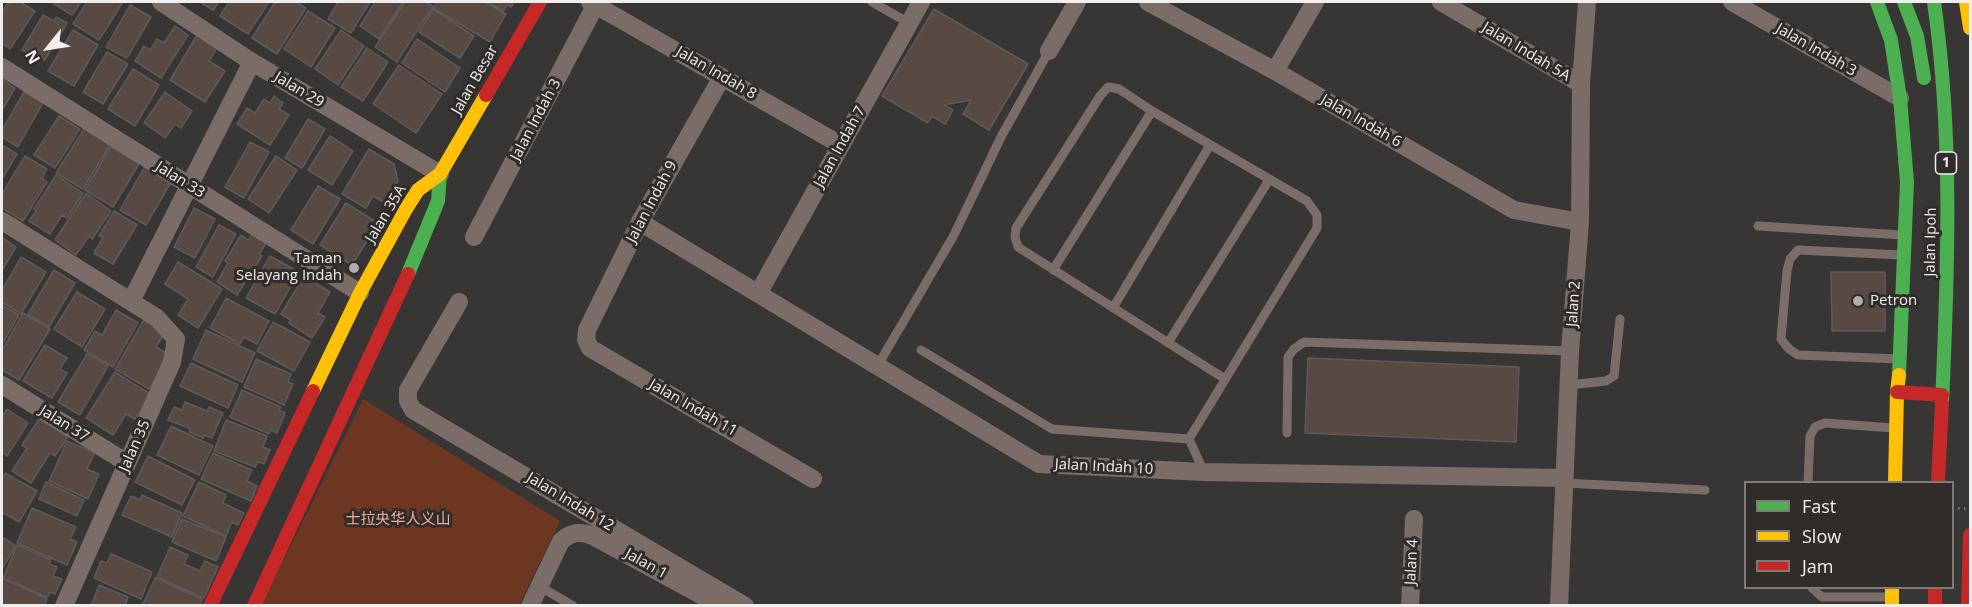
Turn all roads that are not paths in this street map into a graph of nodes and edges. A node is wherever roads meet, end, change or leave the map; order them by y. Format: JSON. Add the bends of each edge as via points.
{"nodes":[{"id":1,"x":163,"y":2,"type":"edge"},
{"id":2,"x":540,"y":2,"type":"edge"},
{"id":3,"x":594,"y":2,"type":"edge"},
{"id":4,"x":872,"y":2,"type":"edge"},
{"id":5,"x":921,"y":2,"type":"edge"},
{"id":6,"x":1077,"y":2,"type":"edge"},
{"id":7,"x":1148,"y":2,"type":"edge"},
{"id":8,"x":1315,"y":2,"type":"edge"},
{"id":9,"x":1441,"y":2,"type":"edge"},
{"id":10,"x":1587,"y":2,"type":"edge"},
{"id":11,"x":1732,"y":2,"type":"edge"},
{"id":12,"x":1877,"y":2,"type":"edge"},
{"id":13,"x":1904,"y":2,"type":"edge"},
{"id":14,"x":1934,"y":2,"type":"edge"},
{"id":15,"x":1966,"y":2,"type":"edge"},
{"id":16,"x":909,"y":23,"type":"junction"},
{"id":17,"x":1971,"y":28,"type":"edge"},
{"id":18,"x":1049,"y":51,"type":"joint"},
{"id":19,"x":252,"y":62,"type":"junction"},
{"id":20,"x":2,"y":67,"type":"edge"},
{"id":21,"x":1275,"y":71,"type":"junction"},
{"id":22,"x":722,"y":77,"type":"junction"},
{"id":23,"x":1581,"y":84,"type":"junction"},
{"id":24,"x":1926,"y":94,"type":"dead end"},
{"id":25,"x":1900,"y":98,"type":"junction"},
{"id":26,"x":1152,"y":111,"type":"junction"},
{"id":27,"x":1210,"y":145,"type":"junction"},
{"id":28,"x":841,"y":146,"type":"junction"},
{"id":29,"x":440,"y":174,"type":"junction"},
{"id":30,"x":1269,"y":180,"type":"junction"},
{"id":31,"x":1933,"y":183,"type":"dead end"},
{"id":32,"x":189,"y":186,"type":"junction"},
{"id":33,"x":2,"y":221,"type":"edge"},
{"id":34,"x":640,"y":222,"type":"junction"},
{"id":35,"x":1580,"y":222,"type":"junction"},
{"id":36,"x":1758,"y":226,"type":"dead end"},
{"id":37,"x":1905,"y":236,"type":"junction"},
{"id":38,"x":474,"y":237,"type":"dead end"},
{"id":39,"x":1904,"y":255,"type":"junction"},
{"id":40,"x":1053,"y":270,"type":"junction"},
{"id":41,"x":759,"y":292,"type":"junction"},
{"id":42,"x":360,"y":293,"type":"junction"},
{"id":43,"x":131,"y":301,"type":"junction"},
{"id":44,"x":459,"y":302,"type":"dead end"},
{"id":45,"x":1113,"y":308,"type":"junction"},
{"id":46,"x":1620,"y":320,"type":"dead end"},
{"id":47,"x":1946,"y":324,"type":"junction"},
{"id":48,"x":587,"y":330,"type":"joint"},
{"id":49,"x":1168,"y":343,"type":"junction"},
{"id":50,"x":921,"y":350,"type":"dead end"},
{"id":51,"x":1570,"y":351,"type":"junction"},
{"id":52,"x":1900,"y":359,"type":"junction"},
{"id":53,"x":878,"y":365,"type":"junction"},
{"id":54,"x":1225,"y":379,"type":"junction"},
{"id":55,"x":2,"y":385,"type":"edge"},
{"id":56,"x":1569,"y":385,"type":"junction"},
{"id":57,"x":1897,"y":392,"type":"junction"},
{"id":58,"x":1942,"y":395,"type":"junction"},
{"id":59,"x":1897,"y":428,"type":"junction"},
{"id":60,"x":1287,"y":433,"type":"dead end"},
{"id":61,"x":1189,"y":438,"type":"junction"},
{"id":62,"x":127,"y":463,"type":"junction"},
{"id":63,"x":1204,"y":472,"type":"junction"},
{"id":64,"x":813,"y":478,"type":"dead end"},
{"id":65,"x":1564,"y":481,"type":"junction"},
{"id":66,"x":1809,"y":481,"type":"edge"},
{"id":67,"x":1895,"y":481,"type":"edge"},
{"id":68,"x":1938,"y":481,"type":"edge"},
{"id":69,"x":1705,"y":490,"type":"dead end"},
{"id":70,"x":1414,"y":519,"type":"dead end"},
{"id":71,"x":1971,"y":535,"type":"edge"},
{"id":72,"x":539,"y":586,"type":"junction"},
{"id":73,"x":1813,"y":589,"type":"edge"},
{"id":74,"x":1935,"y":589,"type":"edge"},
{"id":75,"x":1892,"y":597,"type":"edge"},
{"id":76,"x":1968,"y":603,"type":"edge"},
{"id":77,"x":64,"y":606,"type":"edge"},
{"id":78,"x":210,"y":606,"type":"edge"},
{"id":79,"x":254,"y":606,"type":"edge"},
{"id":80,"x":530,"y":606,"type":"edge"},
{"id":81,"x":573,"y":606,"type":"edge"},
{"id":82,"x":721,"y":606,"type":"edge"},
{"id":83,"x":745,"y":606,"type":"edge"},
{"id":84,"x":1410,"y":606,"type":"edge"},
{"id":85,"x":1559,"y":606,"type":"edge"},
{"id":86,"x":1935,"y":606,"type":"edge"}],
"edges":[{"from":1,"to":19,"type":"street","name":"Jalan 29"},
{"from":2,"to":29,"type":"main road","name":"Jalan Besar"},
{"from":3,"to":22,"type":"street","name":"Jalan Indah 8"},
{"from":3,"to":38,"type":"street","name":"Jalan Indah 3"},
{"from":4,"to":16,"type":"lane"},
{"from":5,"to":16,"type":"street","name":"Jalan Indah 7"},
{"from":6,"to":18,"type":"street"},
{"from":7,"to":21,"type":"street","name":"Jalan Indah 6"},
{"from":8,"to":21,"type":"street"},
{"from":9,"to":23,"type":"street","name":"Jalan Indah 5A"},
{"from":10,"to":23,"type":"street","name":"Jalan 2"},
{"from":11,"to":25,"type":"street","name":"Jalan Indah 3"},
{"from":12,"to":25,"type":"main road","via":[[1891,40]]},
{"from":13,"to":24,"type":"main road","via":[[1917,36]]},
{"from":14,"to":47,"type":"main road","name":"Jalan Ipoh","number":"1","via":[[1940,40],[1948,191]]},
{"from":15,"to":17,"type":"main road"},
{"from":16,"to":28,"type":"street","name":"Jalan Indah 7"},
{"from":18,"to":53,"type":"lane","via":[[1001,137],[954,235]]},
{"from":19,"to":29,"type":"street","name":"Jalan 29"},
{"from":19,"to":32,"type":"street"},
{"from":20,"to":32,"type":"street","name":"Jalan 33"},
{"from":21,"to":35,"type":"street","name":"Jalan Indah 6","via":[[1514,210]]},
{"from":22,"to":28,"type":"street","name":"Jalan Indah 8"},
{"from":22,"to":34,"type":"street","name":"Jalan Indah 9"},
{"from":23,"to":35,"type":"street","name":"Jalan 2"},
{"from":25,"to":37,"type":"main road","via":[[1907,182]]},
{"from":26,"to":27,"type":"lane"},
{"from":26,"to":40,"type":"lane"},
{"from":26,"to":40,"type":"lane","via":[[1119,89],[1108,87],[1016,228],[1018,247]]},
{"from":27,"to":30,"type":"lane"},
{"from":27,"to":45,"type":"lane"},
{"from":28,"to":41,"type":"street","name":"Jalan Indah 7"},
{"from":29,"to":42,"type":"main road","name":"Jalan 35A","via":[[418,190]]},
{"from":29,"to":79,"type":"main road","via":[[438,201],[421,245]]},
{"from":30,"to":49,"type":"lane"},
{"from":30,"to":54,"type":"lane","via":[[1307,201],[1317,215],[1317,228]]},
{"from":31,"to":47,"type":"main road"},
{"from":32,"to":42,"type":"street","name":"Jalan 33"},
{"from":32,"to":43,"type":"street"},
{"from":33,"to":43,"type":"street","name":"Jalan 35"},
{"from":34,"to":41,"type":"street","name":"Jalan Indah 10"},
{"from":34,"to":48,"type":"street","name":"Jalan Indah 9"},
{"from":35,"to":51,"type":"street","name":"Jalan 2"},
{"from":36,"to":37,"type":"lane"},
{"from":37,"to":39,"type":"main road"},
{"from":39,"to":52,"type":"main road"},
{"from":39,"to":52,"type":"lane","via":[[1798,250],[1786,271],[1780,339],[1798,355]]},
{"from":40,"to":45,"type":"lane"},
{"from":41,"to":53,"type":"street","name":"Jalan Indah 10"},
{"from":42,"to":78,"type":"main road","name":"Jalan 35A"},
{"from":43,"to":62,"type":"street","name":"Jalan 35","via":[[157,318],[176,339],[172,362]]},
{"from":44,"to":83,"type":"street","name":"Jalan Indah 12","via":[[408,390],[413,410]]},
{"from":45,"to":49,"type":"lane"},
{"from":46,"to":56,"type":"lane","via":[[1614,376],[1606,381]]},
{"from":47,"to":58,"type":"main road","name":"Jalan Ipoh","number":"1"},
{"from":48,"to":64,"type":"street","name":"Jalan Indah 11","via":[[590,348]]},
{"from":49,"to":54,"type":"lane"},
{"from":50,"to":61,"type":"lane","via":[[1052,429]]},
{"from":51,"to":56,"type":"street","name":"Jalan 2"},
{"from":51,"to":60,"type":"lane","via":[[1304,342],[1288,357]]},
{"from":52,"to":57,"type":"main road"},
{"from":53,"to":63,"type":"street","name":"Jalan Indah 10","via":[[1039,464]]},
{"from":54,"to":61,"type":"lane"},
{"from":55,"to":62,"type":"street","name":"Jalan 37"},
{"from":56,"to":65,"type":"street","name":"Jalan 2"},
{"from":57,"to":58,"type":"main road"},
{"from":57,"to":59,"type":"main road"},
{"from":58,"to":68,"type":"main road","name":"Jalan Ipoh","number":"1"},
{"from":59,"to":66,"type":"lane","via":[[1826,423],[1815,427],[1810,436]]},
{"from":59,"to":67,"type":"main road"},
{"from":61,"to":63,"type":"lane"},
{"from":62,"to":77,"type":"street","name":"Jalan 35"},
{"from":63,"to":65,"type":"street","name":"Jalan Indah 10"},
{"from":65,"to":69,"type":"lane"},
{"from":65,"to":85,"type":"street","name":"Jalan 2"},
{"from":70,"to":84,"type":"street","name":"Jalan 4"},
{"from":71,"to":76,"type":"main road"},
{"from":72,"to":80,"type":"street"},
{"from":72,"to":81,"type":"lane"},
{"from":72,"to":82,"type":"street","name":"Jalan 1","via":[[561,541],[579,531]]},
{"from":73,"to":75,"type":"lane","via":[[1822,597]]},
{"from":74,"to":86,"type":"main road"}]}
